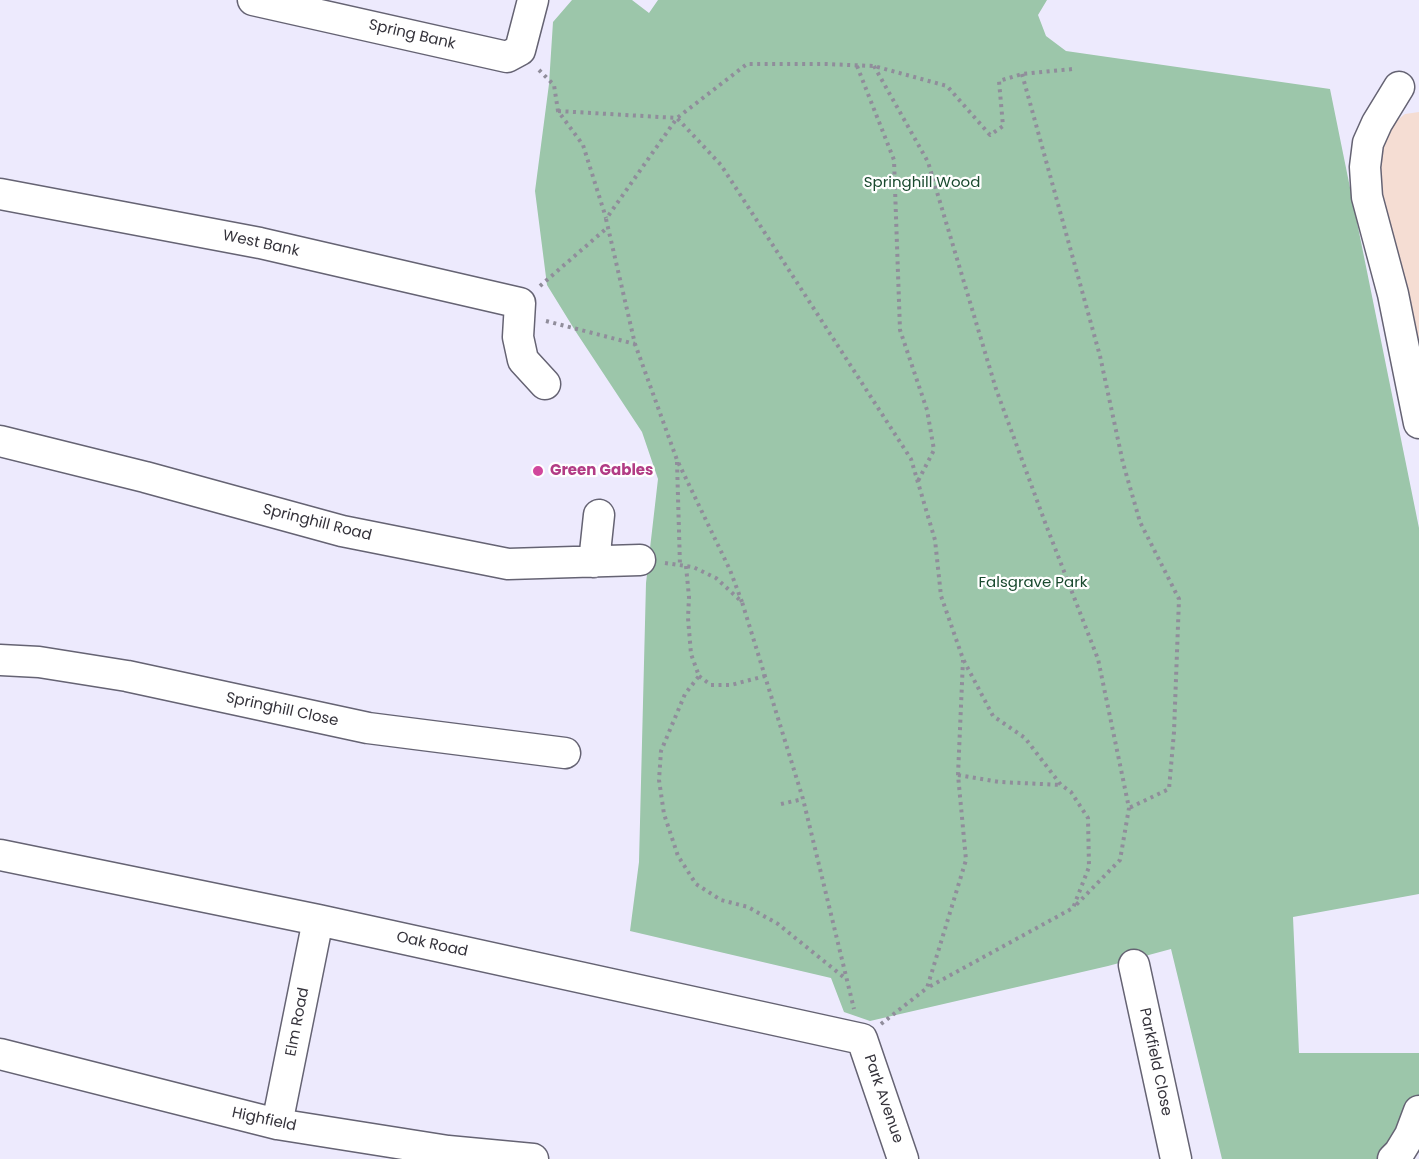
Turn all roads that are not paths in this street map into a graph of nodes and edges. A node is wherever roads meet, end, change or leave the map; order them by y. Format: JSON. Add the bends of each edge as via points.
{"nodes":[{"id":1,"x":253,"y":0,"type":"edge"},
{"id":2,"x":533,"y":0,"type":"edge"},
{"id":3,"x":1399,"y":87,"type":"dead end"},
{"id":4,"x":0,"y":194,"type":"edge"},
{"id":5,"x":545,"y":384,"type":"dead end"},
{"id":6,"x":1419,"y":423,"type":"edge"},
{"id":7,"x":0,"y":441,"type":"edge"},
{"id":8,"x":599,"y":515,"type":"dead end"},
{"id":9,"x":640,"y":560,"type":"road end"},
{"id":10,"x":594,"y":562,"type":"junction"},
{"id":11,"x":0,"y":660,"type":"edge"},
{"id":12,"x":565,"y":753,"type":"dead end"},
{"id":13,"x":0,"y":855,"type":"edge"},
{"id":14,"x":318,"y":920,"type":"junction"},
{"id":15,"x":1134,"y":965,"type":"dead end"},
{"id":16,"x":862,"y":1039,"type":"joint"},
{"id":17,"x":0,"y":1054,"type":"edge"},
{"id":18,"x":1419,"y":1111,"type":"edge"},
{"id":19,"x":277,"y":1124,"type":"junction"},
{"id":20,"x":448,"y":1155,"type":"edge"},
{"id":21,"x":533,"y":1159,"type":"edge"},
{"id":22,"x":903,"y":1159,"type":"edge"},
{"id":23,"x":1176,"y":1159,"type":"edge"},
{"id":24,"x":1393,"y":1159,"type":"edge"}],
"edges":[{"from":1,"to":2,"type":"street","name":"Spring Bank","via":[[507,57],[520,50]]},
{"from":3,"to":6,"type":"street","via":[[1368,143],[1365,167],[1367,197]]},
{"from":4,"to":5,"type":"street","name":"West Bank","via":[[260,243],[520,303],[518,338],[524,360]]},
{"from":7,"to":10,"type":"street","name":"Springhill Road","via":[[342,531],[508,564]]},
{"from":8,"to":10,"type":"street"},
{"from":9,"to":10,"type":"street","name":"Springhill Road"},
{"from":11,"to":12,"type":"street","name":"Springhill Close","via":[[127,676],[368,728]]},
{"from":13,"to":14,"type":"street","name":"Oak Road"},
{"from":14,"to":16,"type":"street","name":"Oak Road"},
{"from":14,"to":19,"type":"street","name":"Elm Road"},
{"from":15,"to":23,"type":"street","name":"Parkfield Close"},
{"from":16,"to":22,"type":"street","name":"Park Avenue"},
{"from":17,"to":19,"type":"street","name":"Highfield"},
{"from":18,"to":24,"type":"street","via":[[1410,1135]]},
{"from":19,"to":20,"type":"street","name":"Highfield"},
{"from":20,"to":21,"type":"street","name":"Highfield"}]}
